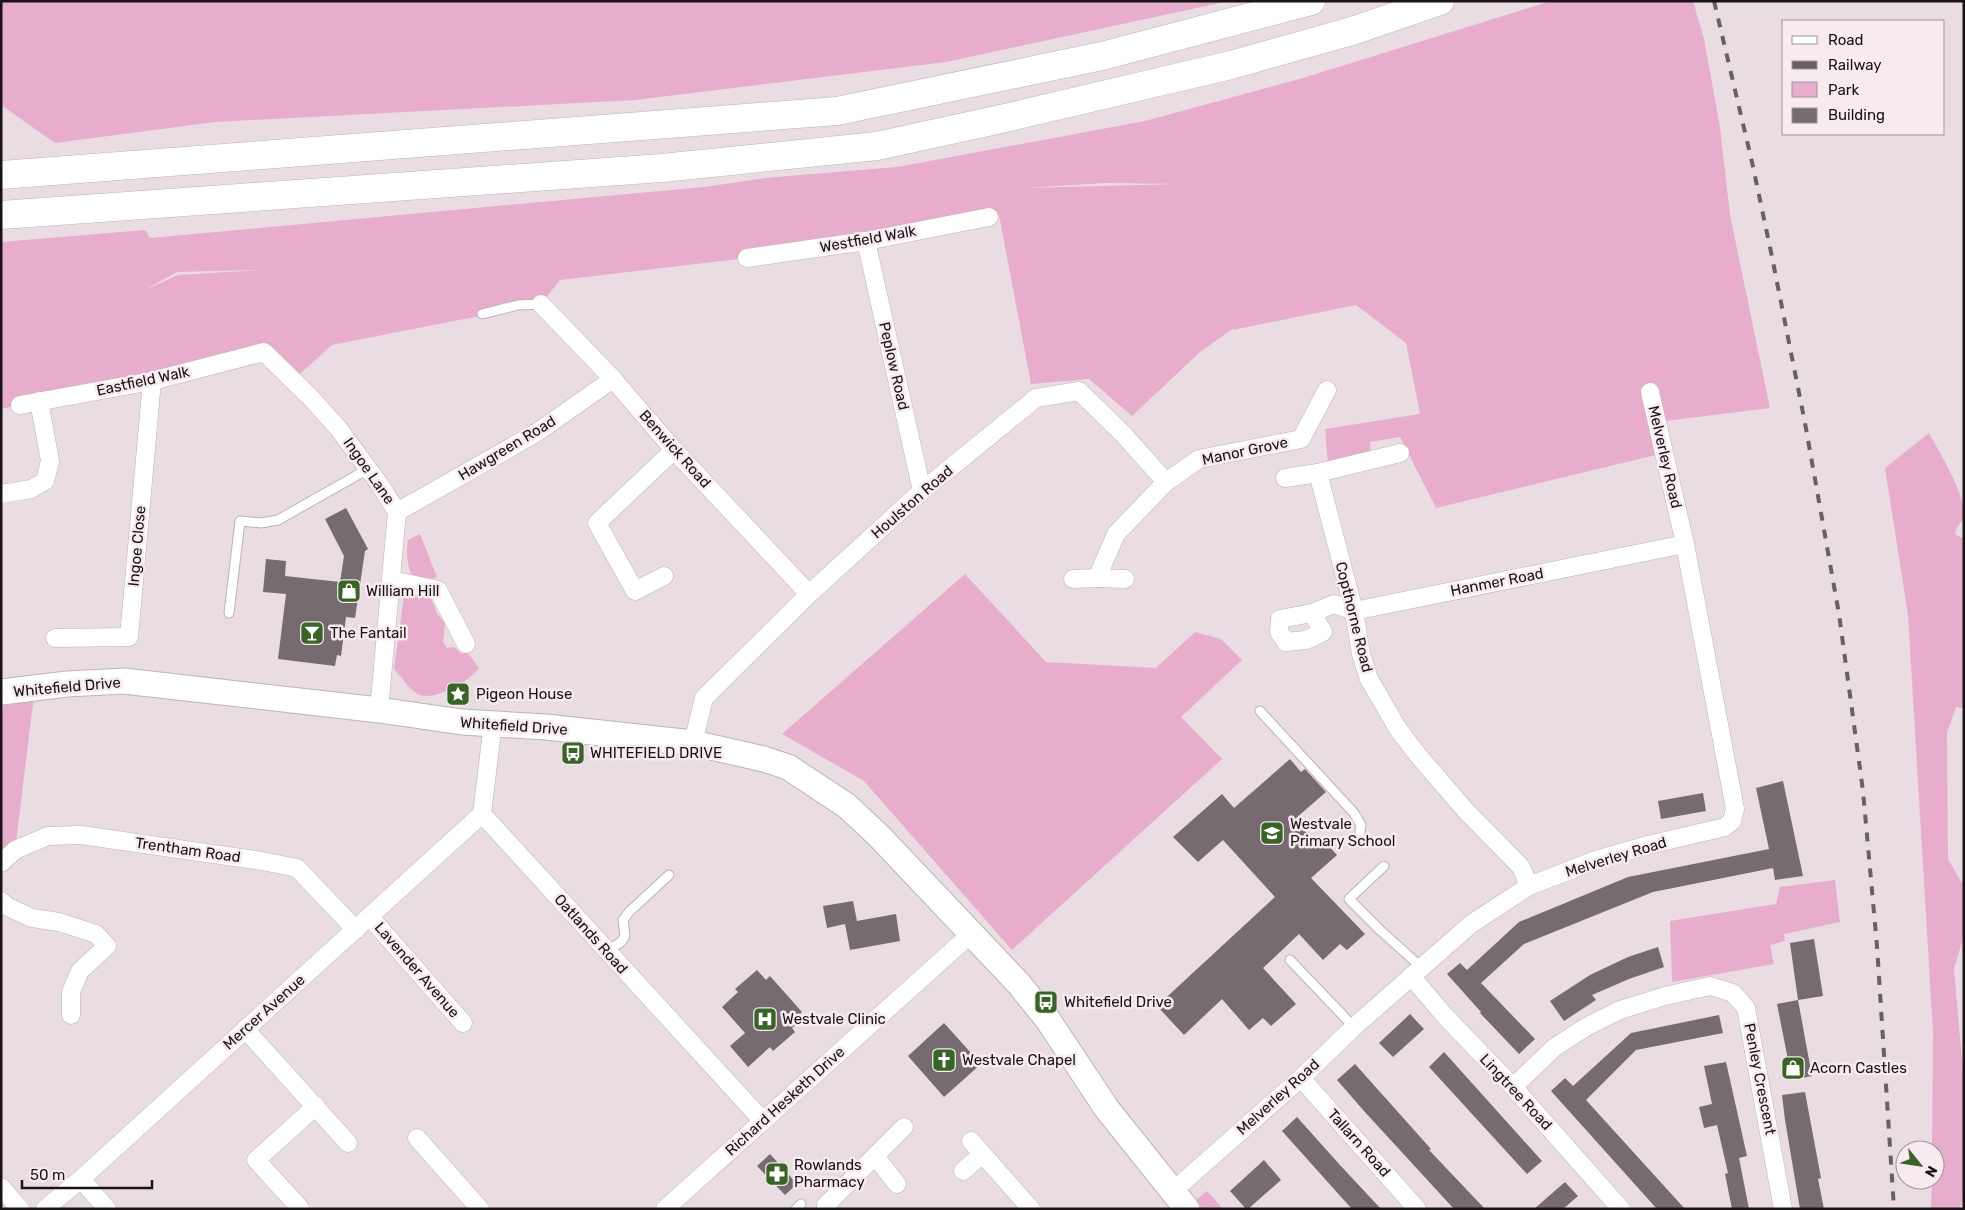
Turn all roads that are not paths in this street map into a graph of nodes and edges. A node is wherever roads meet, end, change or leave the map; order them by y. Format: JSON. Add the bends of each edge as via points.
{"nodes":[{"id":1,"x":1311,"y":1,"type":"edge"},
{"id":2,"x":1440,"y":1,"type":"edge"},
{"id":3,"x":1,"y":175,"type":"edge"},
{"id":4,"x":1,"y":215,"type":"edge"},
{"id":5,"x":989,"y":217,"type":"dead end"},
{"id":6,"x":866,"y":241,"type":"junction"},
{"id":7,"x":747,"y":258,"type":"dead end"},
{"id":8,"x":541,"y":304,"type":"joint"},
{"id":9,"x":482,"y":314,"type":"dead end"},
{"id":10,"x":264,"y":352,"type":"joint"},
{"id":11,"x":152,"y":380,"type":"junction"},
{"id":12,"x":613,"y":380,"type":"junction"},
{"id":13,"x":1327,"y":390,"type":"dead end"},
{"id":14,"x":1650,"y":392,"type":"dead end"},
{"id":15,"x":40,"y":401,"type":"junction"},
{"id":16,"x":20,"y":405,"type":"dead end"},
{"id":17,"x":674,"y":450,"type":"junction"},
{"id":18,"x":1400,"y":452,"type":"dead end"},
{"id":19,"x":368,"y":469,"type":"junction"},
{"id":20,"x":1318,"y":474,"type":"junction"},
{"id":21,"x":1285,"y":478,"type":"dead end"},
{"id":22,"x":1166,"y":482,"type":"junction"},
{"id":23,"x":922,"y":491,"type":"junction"},
{"id":24,"x":1,"y":494,"type":"edge"},
{"id":25,"x":397,"y":512,"type":"junction"},
{"id":26,"x":1685,"y":544,"type":"junction"},
{"id":27,"x":664,"y":576,"type":"dead end"},
{"id":28,"x":1097,"y":578,"type":"junction"},
{"id":29,"x":1073,"y":579,"type":"dead end"},
{"id":30,"x":1124,"y":579,"type":"dead end"},
{"id":31,"x":392,"y":580,"type":"junction"},
{"id":32,"x":809,"y":594,"type":"junction"},
{"id":33,"x":1354,"y":612,"type":"junction"},
{"id":34,"x":229,"y":613,"type":"dead end"},
{"id":35,"x":1312,"y":613,"type":"dead end"},
{"id":36,"x":55,"y":638,"type":"dead end"},
{"id":37,"x":466,"y":644,"type":"dead end"},
{"id":38,"x":1,"y":692,"type":"edge"},
{"id":39,"x":379,"y":710,"type":"junction"},
{"id":40,"x":1260,"y":711,"type":"dead end"},
{"id":41,"x":493,"y":724,"type":"junction"},
{"id":42,"x":693,"y":743,"type":"junction"},
{"id":43,"x":482,"y":814,"type":"junction"},
{"id":44,"x":1359,"y":837,"type":"dead end"},
{"id":45,"x":1,"y":863,"type":"edge"},
{"id":46,"x":1384,"y":866,"type":"dead end"},
{"id":47,"x":669,"y":875,"type":"dead end"},
{"id":48,"x":1529,"y":886,"type":"junction"},
{"id":49,"x":1,"y":901,"type":"edge"},
{"id":50,"x":370,"y":917,"type":"junction"},
{"id":51,"x":356,"y":930,"type":"junction"},
{"id":52,"x":972,"y":934,"type":"junction"},
{"id":53,"x":607,"y":951,"type":"junction"},
{"id":54,"x":1290,"y":960,"type":"dead end"},
{"id":55,"x":1416,"y":971,"type":"junction"},
{"id":56,"x":71,"y":1015,"type":"dead end"},
{"id":57,"x":463,"y":1023,"type":"dead end"},
{"id":58,"x":1354,"y":1027,"type":"junction"},
{"id":59,"x":245,"y":1029,"type":"junction"},
{"id":60,"x":1301,"y":1078,"type":"junction"},
{"id":61,"x":1513,"y":1087,"type":"junction"},
{"id":62,"x":316,"y":1106,"type":"junction"},
{"id":63,"x":762,"y":1120,"type":"junction"},
{"id":64,"x":904,"y":1127,"type":"dead end"},
{"id":65,"x":416,"y":1138,"type":"dead end"},
{"id":66,"x":348,"y":1143,"type":"dead end"},
{"id":67,"x":875,"y":1156,"type":"junction"},
{"id":68,"x":963,"y":1170,"type":"dead end"},
{"id":69,"x":81,"y":1179,"type":"junction"},
{"id":70,"x":897,"y":1184,"type":"dead end"},
{"id":71,"x":1,"y":1187,"type":"edge"},
{"id":72,"x":1180,"y":1200,"type":"edge"},
{"id":73,"x":1610,"y":1205,"type":"edge"},
{"id":74,"x":300,"y":1208,"type":"edge"},
{"id":75,"x":20,"y":1209,"type":"edge"},
{"id":76,"x":45,"y":1209,"type":"edge"},
{"id":77,"x":107,"y":1209,"type":"edge"},
{"id":78,"x":480,"y":1209,"type":"edge"},
{"id":79,"x":665,"y":1209,"type":"edge"},
{"id":80,"x":826,"y":1209,"type":"edge"},
{"id":81,"x":1031,"y":1209,"type":"edge"},
{"id":82,"x":1417,"y":1209,"type":"edge"},
{"id":83,"x":1783,"y":1209,"type":"edge"}],
"edges":[{"from":1,"to":3,"type":"highway","via":[[1102,56],[837,111]]},
{"from":2,"to":4,"type":"highway","via":[[1352,31],[1231,65],[877,146],[662,168]]},
{"from":5,"to":6,"type":"street","name":"Westfield Walk"},
{"from":6,"to":7,"type":"street","name":"Westfield Walk"},
{"from":6,"to":23,"type":"street","name":"Peplow Road"},
{"from":8,"to":9,"type":"lane","via":[[518,305]]},
{"from":8,"to":12,"type":"street","name":"Benwick Road"},
{"from":10,"to":11,"type":"street","name":"Eastfield Walk"},
{"from":10,"to":19,"type":"street","name":"Ingoe Lane","via":[[327,416]]},
{"from":11,"to":15,"type":"street","name":"Eastfield Walk"},
{"from":11,"to":36,"type":"street","name":"Ingoe Close","via":[[129,637]]},
{"from":12,"to":17,"type":"street","name":"Benwick Road"},
{"from":12,"to":25,"type":"street","name":"Hawgreen Road","via":[[536,433]]},
{"from":13,"to":22,"type":"street","name":"Manor Grove","via":[[1301,439],[1199,459]]},
{"from":14,"to":26,"type":"street","name":"Melverley Road"},
{"from":15,"to":16,"type":"street","name":"Eastfield Walk"},
{"from":15,"to":24,"type":"street","via":[[50,461],[45,481],[31,489]]},
{"from":17,"to":27,"type":"street","via":[[597,523],[635,591]]},
{"from":17,"to":32,"type":"street","name":"Benwick Road"},
{"from":18,"to":20,"type":"street"},
{"from":19,"to":25,"type":"street","name":"Ingoe Lane"},
{"from":19,"to":34,"type":"lane","via":[[278,520],[240,522]]},
{"from":20,"to":21,"type":"street"},
{"from":20,"to":33,"type":"street","name":"Copthorne Road"},
{"from":22,"to":23,"type":"street","name":"Houlston Road","via":[[1079,391],[1036,398]]},
{"from":22,"to":28,"type":"street","name":"Manor Grove","via":[[1116,534]]},
{"from":23,"to":32,"type":"street","name":"Houlston Road"},
{"from":25,"to":31,"type":"street","name":"Ingoe Lane"},
{"from":26,"to":33,"type":"street","name":"Hanmer Road"},
{"from":26,"to":48,"type":"street","name":"Melverley Road","via":[[1735,809],[1732,821],[1725,828],[1596,860]]},
{"from":28,"to":29,"type":"street"},
{"from":28,"to":30,"type":"street"},
{"from":31,"to":37,"type":"street","via":[[438,590]]},
{"from":31,"to":39,"type":"street","name":"Ingoe Lane"},
{"from":32,"to":42,"type":"street","name":"Houlston Road","via":[[704,698]]},
{"from":33,"to":35,"type":"street","name":"Hanmer Road","via":[[1334,604]]},
{"from":33,"to":48,"type":"street","name":"Copthorne Road","via":[[1361,654],[1370,680],[1394,723],[1441,782],[1521,867]]},
{"from":38,"to":39,"type":"main road","name":"Whitefield Drive","via":[[124,681]]},
{"from":39,"to":41,"type":"main road","name":"Whitefield Drive"},
{"from":40,"to":44,"type":"lane","via":[[1354,813],[1361,825]]},
{"from":41,"to":42,"type":"main road","name":"Whitefield Drive"},
{"from":41,"to":43,"type":"street"},
{"from":42,"to":52,"type":"main road","name":"Whitefield Drive","via":[[764,759],[788,767],[808,779],[847,806],[880,836]]},
{"from":43,"to":50,"type":"street","name":"Mercer Avenue"},
{"from":43,"to":53,"type":"street","name":"Oatlands Road"},
{"from":45,"to":51,"type":"street","name":"Trentham Road","via":[[15,850],[48,836],[81,835],[262,861],[298,868]]},
{"from":46,"to":55,"type":"lane","via":[[1349,899]]},
{"from":47,"to":53,"type":"lane","via":[[628,912],[623,920],[625,936]]},
{"from":48,"to":55,"type":"street","name":"Melverley Road","via":[[1471,924]]},
{"from":49,"to":56,"type":"street","via":[[32,918],[59,922],[96,934],[107,946],[80,970],[71,992]]},
{"from":50,"to":51,"type":"street","name":"Mercer Avenue"},
{"from":50,"to":57,"type":"street","name":"Lavender Avenue"},
{"from":51,"to":59,"type":"street","name":"Mercer Avenue"},
{"from":52,"to":63,"type":"street","name":"Richard Hesketh Drive"},
{"from":52,"to":72,"type":"main road","name":"Whitefield Drive","via":[[1048,1020],[1107,1109]]},
{"from":53,"to":63,"type":"street","name":"Oatlands Road"},
{"from":54,"to":58,"type":"lane"},
{"from":55,"to":58,"type":"street","name":"Melverley Road"},
{"from":55,"to":61,"type":"street","name":"Lingtree Road","via":[[1445,1016]]},
{"from":58,"to":60,"type":"street","name":"Melverley Road"},
{"from":59,"to":62,"type":"street"},
{"from":59,"to":69,"type":"street","name":"Mercer Avenue"},
{"from":60,"to":72,"type":"street","name":"Melverley Road"},
{"from":60,"to":82,"type":"street","name":"Tallarn Road"},
{"from":61,"to":73,"type":"street","name":"Lingtree Road"},
{"from":61,"to":83,"type":"street","name":"Penley Crescent","via":[[1555,1047],[1620,1010],[1710,986],[1733,993],[1746,1008]]},
{"from":62,"to":66,"type":"street"},
{"from":62,"to":74,"type":"street","via":[[256,1160]]},
{"from":63,"to":79,"type":"street","name":"Richard Hesketh Drive"},
{"from":64,"to":67,"type":"street"},
{"from":65,"to":78,"type":"street"},
{"from":67,"to":70,"type":"street"},
{"from":67,"to":80,"type":"street","via":[[826,1205]]},
{"from":68,"to":81,"type":"street","via":[[976,1147]]},
{"from":69,"to":76,"type":"street","name":"Mercer Avenue"},
{"from":69,"to":77,"type":"street"},
{"from":71,"to":75,"type":"street"}]}
